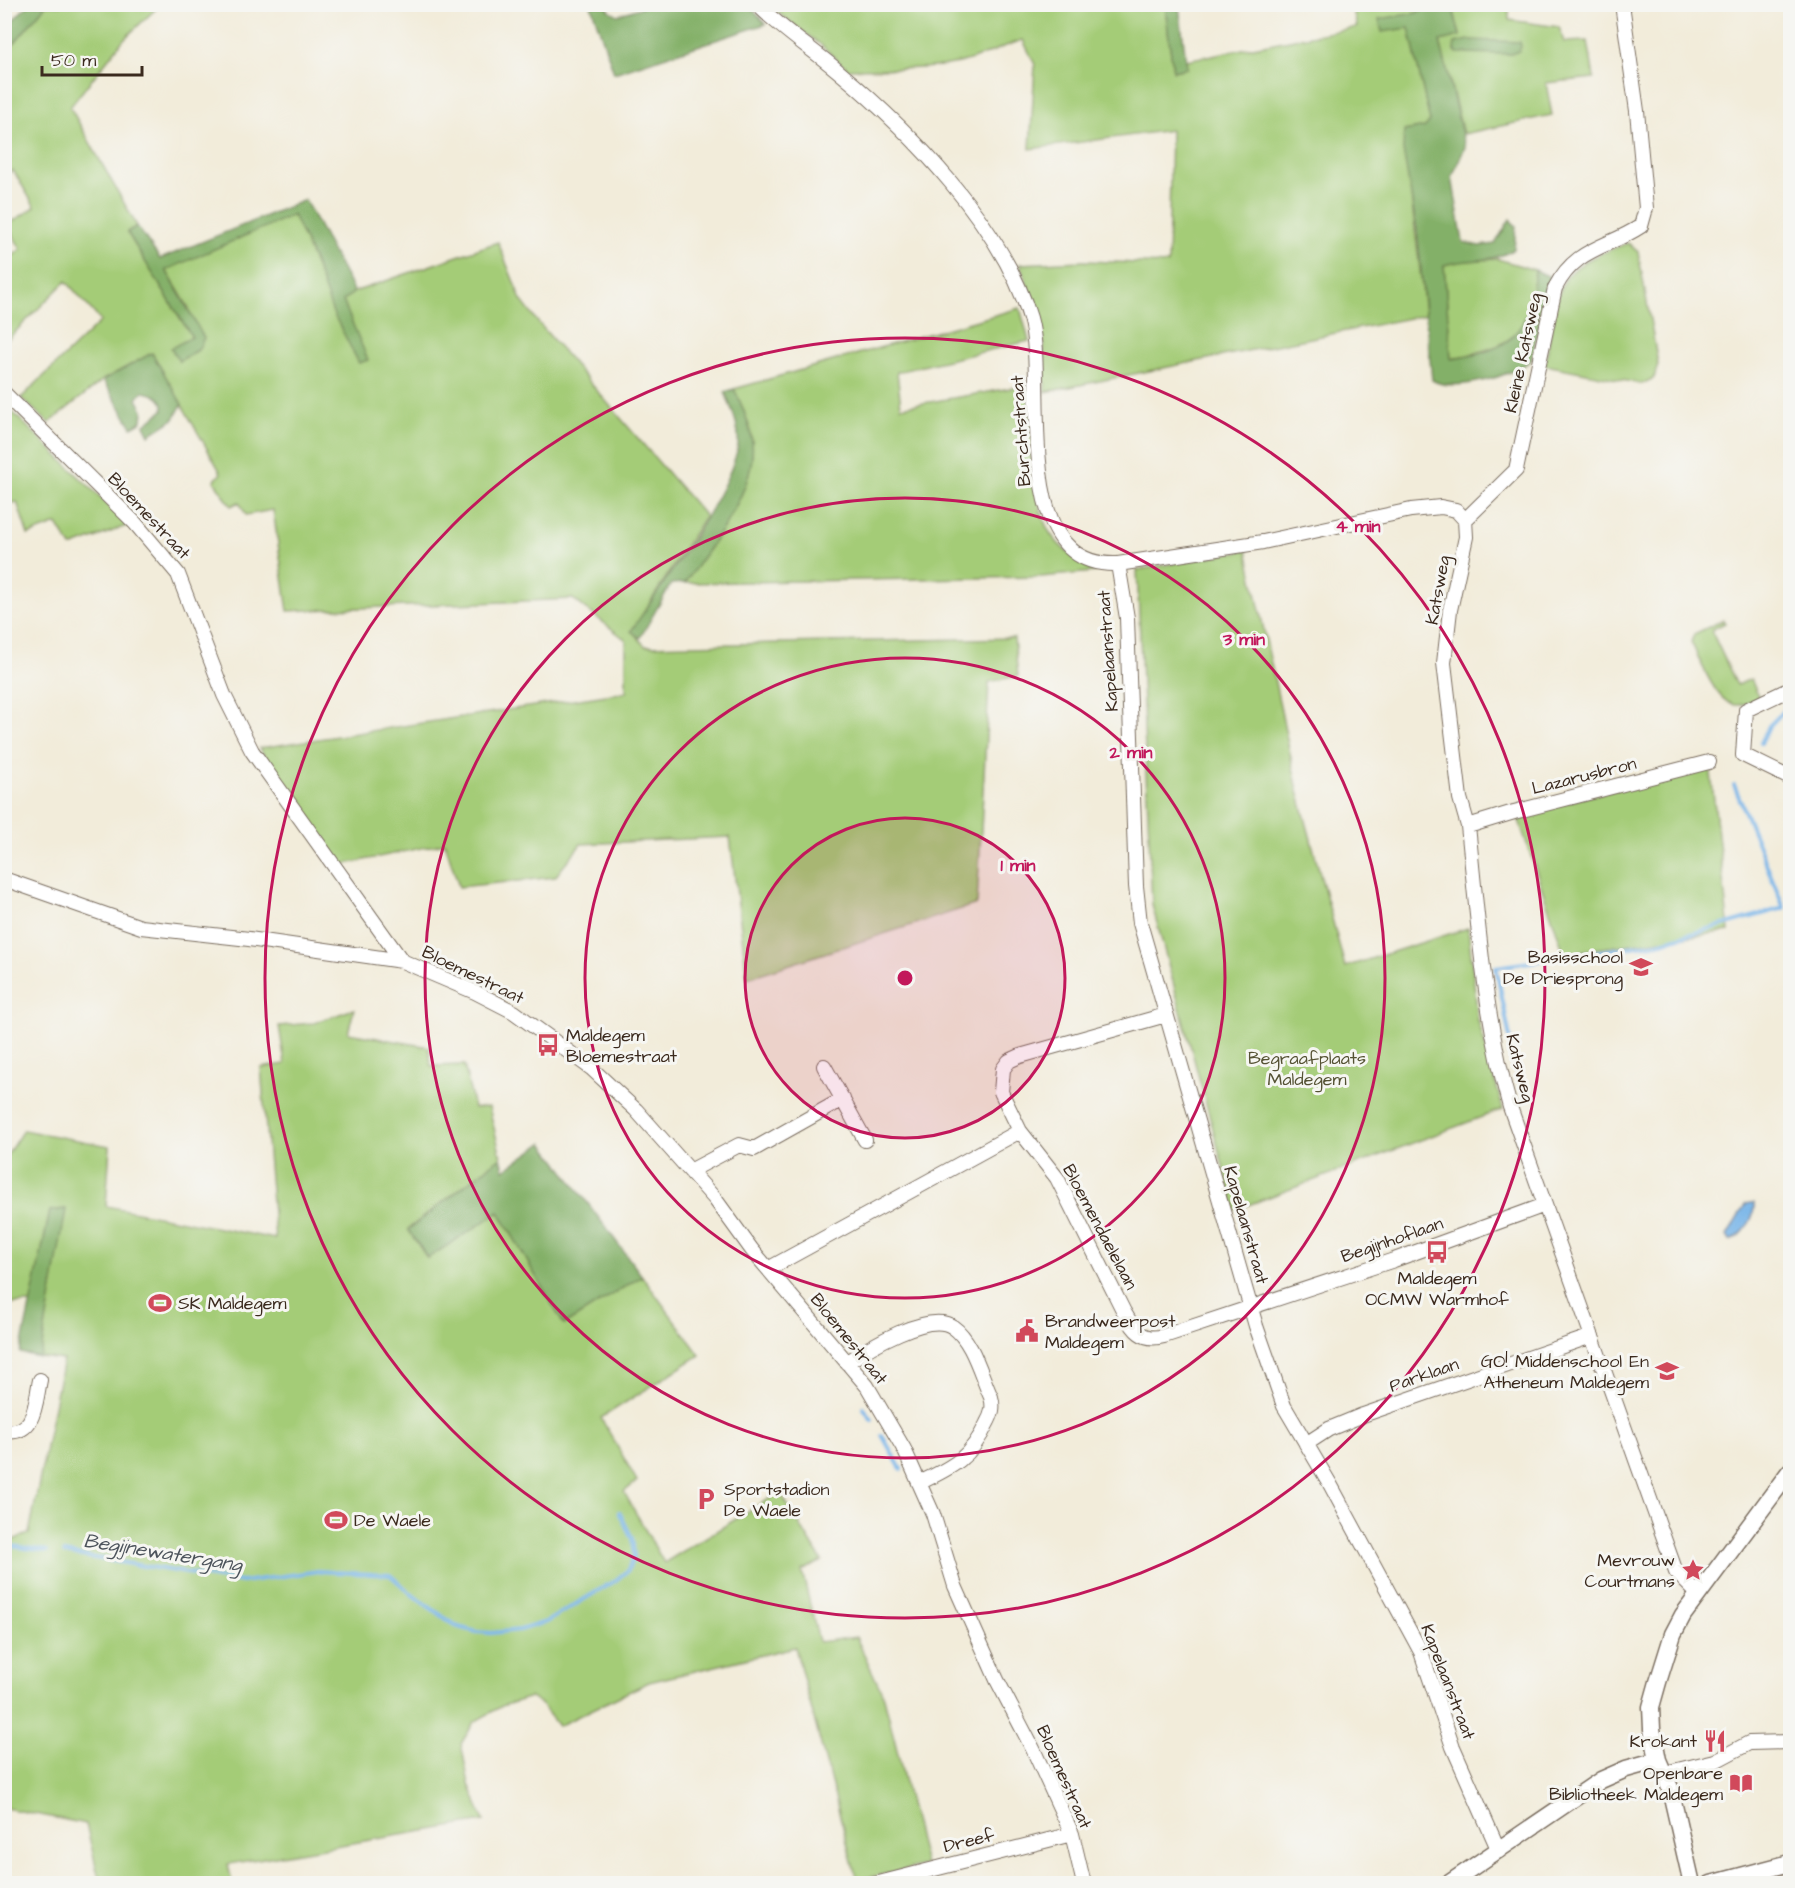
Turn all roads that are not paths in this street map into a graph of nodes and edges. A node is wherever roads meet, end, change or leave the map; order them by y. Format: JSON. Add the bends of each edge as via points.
{"nodes":[{"id":1,"x":757,"y":4,"type":"edge"},
{"id":2,"x":1622,"y":4,"type":"edge"},
{"id":3,"x":4,"y":393,"type":"edge"},
{"id":4,"x":1465,"y":520,"type":"junction"},
{"id":5,"x":1118,"y":564,"type":"junction"},
{"id":6,"x":1791,"y":689,"type":"edge"},
{"id":7,"x":1709,"y":762,"type":"dead end"},
{"id":8,"x":1791,"y":778,"type":"edge"},
{"id":9,"x":1468,"y":826,"type":"junction"},
{"id":10,"x":4,"y":879,"type":"edge"},
{"id":11,"x":402,"y":961,"type":"junction"},
{"id":12,"x":1166,"y":1015,"type":"junction"},
{"id":13,"x":824,"y":1065,"type":"dead end"},
{"id":14,"x":843,"y":1099,"type":"junction"},
{"id":15,"x":1020,"y":1131,"type":"junction"},
{"id":16,"x":865,"y":1140,"type":"dead end"},
{"id":17,"x":690,"y":1171,"type":"junction"},
{"id":18,"x":1545,"y":1205,"type":"junction"},
{"id":19,"x":768,"y":1269,"type":"junction"},
{"id":20,"x":1251,"y":1307,"type":"junction"},
{"id":21,"x":1592,"y":1336,"type":"junction"},
{"id":22,"x":847,"y":1363,"type":"junction"},
{"id":23,"x":40,"y":1380,"type":"dead end"},
{"id":24,"x":4,"y":1431,"type":"edge"},
{"id":25,"x":1306,"y":1444,"type":"junction"},
{"id":26,"x":1791,"y":1471,"type":"edge"},
{"id":27,"x":919,"y":1483,"type":"junction"},
{"id":28,"x":1698,"y":1594,"type":"junction"},
{"id":29,"x":1791,"y":1742,"type":"edge"},
{"id":30,"x":1661,"y":1767,"type":"junction"},
{"id":31,"x":1072,"y":1834,"type":"junction"},
{"id":32,"x":1499,"y":1851,"type":"junction"},
{"id":33,"x":1791,"y":1863,"type":"edge"},
{"id":34,"x":875,"y":1884,"type":"edge"},
{"id":35,"x":1084,"y":1884,"type":"edge"},
{"id":36,"x":1449,"y":1884,"type":"edge"},
{"id":37,"x":1692,"y":1884,"type":"edge"},
{"id":38,"x":1711,"y":1884,"type":"edge"}],
"edges":[{"from":1,"to":5,"type":"street","name":"Burchtstraat","via":[[839,72],[944,172],[1007,263],[1030,319],[1035,345],[1035,403],[1043,492],[1049,514],[1058,535],[1075,553],[1100,565]]},
{"from":2,"to":4,"type":"street","name":"Kleine Katsweg","via":[[1646,208],[1641,226],[1585,253],[1561,276],[1555,288],[1516,470]]},
{"from":3,"to":11,"type":"street","name":"Bloemestraat","via":[[135,523],[178,574],[224,695],[252,751]]},
{"from":4,"to":5,"type":"street","name":"Burchtstraat","via":[[1455,510],[1441,507],[1411,510],[1263,542]]},
{"from":4,"to":9,"type":"street","name":"Katsweg","via":[[1466,537],[1450,610],[1444,663],[1460,798]]},
{"from":5,"to":12,"type":"street","name":"Kapelaanstraat","via":[[1127,618],[1136,886],[1140,923]]},
{"from":6,"to":8,"type":"street","via":[[1746,710],[1743,755]]},
{"from":7,"to":9,"type":"street","name":"Lazarusbron"},
{"from":9,"to":18,"type":"street","name":"Katsweg","via":[[1488,1011],[1498,1064]]},
{"from":10,"to":11,"type":"street","name":"Bloemestraat","via":[[141,927]]},
{"from":11,"to":17,"type":"street","name":"Bloemestraat","via":[[514,1012],[561,1046],[636,1110]]},
{"from":12,"to":15,"type":"street","name":"Bloemendaelelaan","via":[[1010,1061],[1000,1079],[1001,1092]]},
{"from":12,"to":20,"type":"street","name":"Kapelaanstraat"},
{"from":13,"to":14,"type":"street"},
{"from":14,"to":16,"type":"street"},
{"from":14,"to":17,"type":"street","via":[[754,1149],[739,1145]]},
{"from":15,"to":19,"type":"street"},
{"from":15,"to":20,"type":"street","name":"Bloemendaelelaan","via":[[1057,1178],[1124,1312],[1142,1337],[1154,1339]]},
{"from":17,"to":19,"type":"street","name":"Bloemestraat"},
{"from":18,"to":20,"type":"street","name":"Begijnhoflaan"},
{"from":18,"to":21,"type":"street","name":"Katsweg"},
{"from":19,"to":22,"type":"street","name":"Bloemestraat"},
{"from":20,"to":25,"type":"street","name":"Kapelaanstraat","via":[[1284,1406]]},
{"from":21,"to":25,"type":"street","name":"Parklaan","via":[[1363,1415]]},
{"from":21,"to":28,"type":"street","name":"Katsweg","via":[[1676,1572]]},
{"from":22,"to":27,"type":"street","name":"Bloemestraat","via":[[872,1395]]},
{"from":22,"to":27,"type":"street","via":[[863,1351],[922,1324],[942,1323],[961,1335],[994,1405],[970,1453]]},
{"from":23,"to":24,"type":"street","via":[[32,1419],[26,1428],[20,1432]]},
{"from":25,"to":32,"type":"street","name":"Kapelaanstraat","via":[[1421,1652],[1453,1747]]},
{"from":26,"to":28,"type":"street"},
{"from":27,"to":31,"type":"street","name":"Bloemestraat","via":[[959,1594]]},
{"from":28,"to":30,"type":"street","via":[[1673,1634],[1651,1707]]},
{"from":29,"to":30,"type":"street","via":[[1749,1743],[1715,1761]]},
{"from":30,"to":32,"type":"street","via":[[1626,1769],[1602,1780]]},
{"from":30,"to":37,"type":"street"},
{"from":31,"to":34,"type":"street","name":"Dreef"},
{"from":31,"to":35,"type":"street","name":"Bloemestraat"},
{"from":32,"to":36,"type":"street"},
{"from":33,"to":38,"type":"street"}]}
